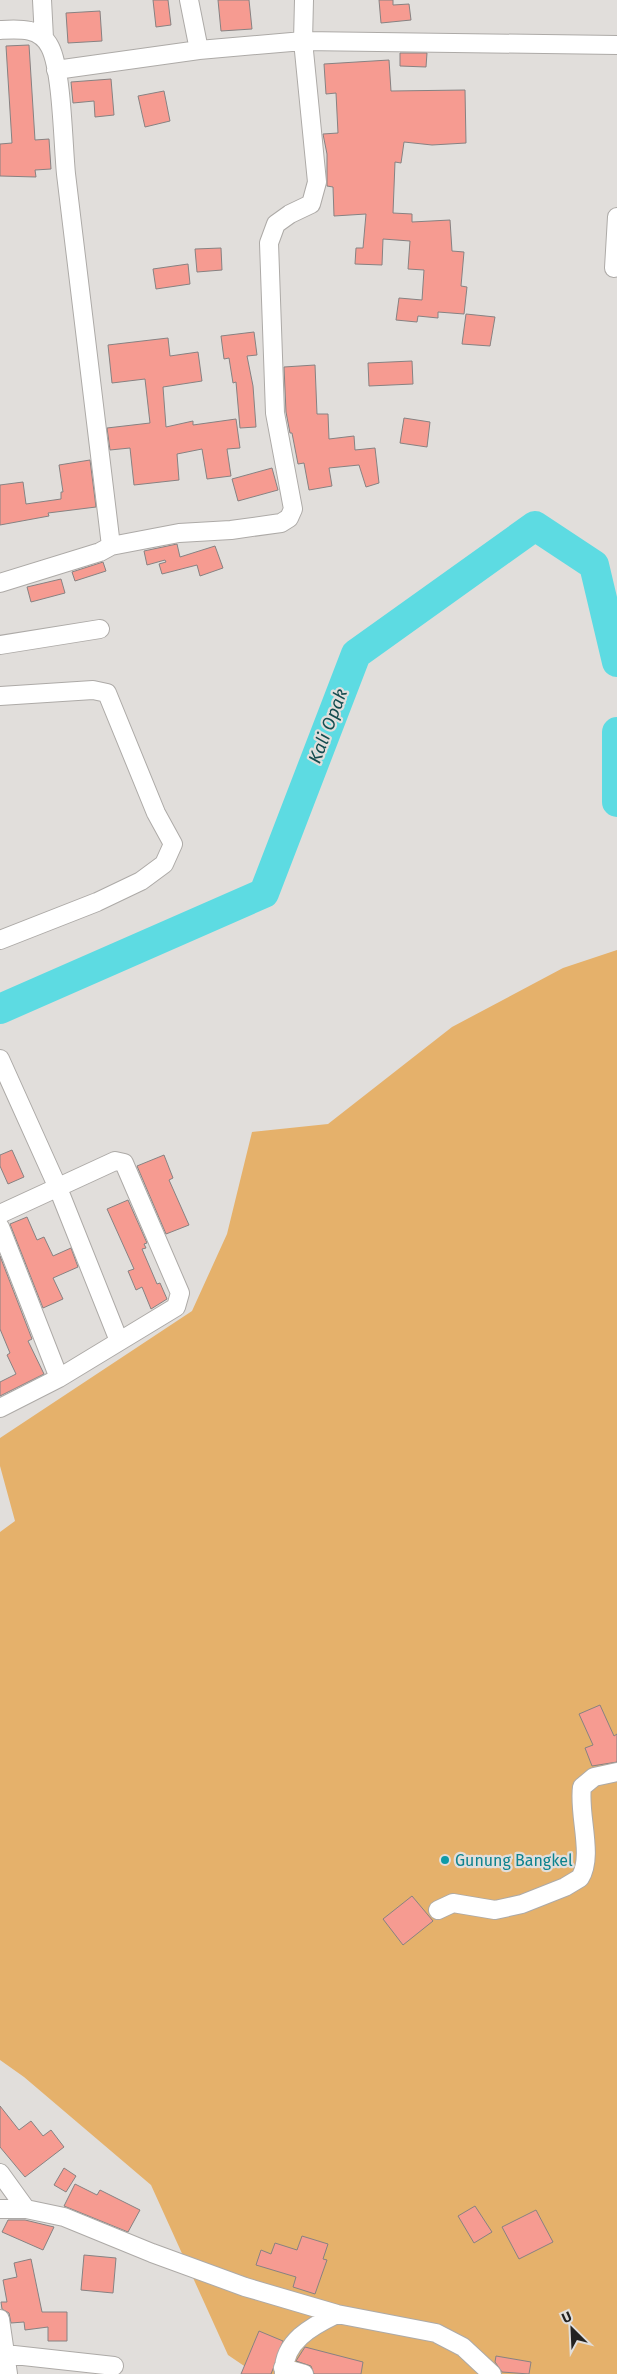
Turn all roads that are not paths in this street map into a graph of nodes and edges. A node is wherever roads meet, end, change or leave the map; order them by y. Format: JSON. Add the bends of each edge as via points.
{"nodes":[{"id":1,"x":42,"y":0,"type":"edge"},
{"id":2,"x":189,"y":0,"type":"edge"},
{"id":3,"x":304,"y":0,"type":"edge"},
{"id":4,"x":0,"y":30,"type":"edge"},
{"id":5,"x":44,"y":38,"type":"junction"},
{"id":6,"x":303,"y":41,"type":"junction"},
{"id":7,"x":617,"y":45,"type":"edge"},
{"id":8,"x":199,"y":50,"type":"junction"},
{"id":9,"x":56,"y":70,"type":"junction"},
{"id":10,"x":617,"y":217,"type":"edge"},
{"id":11,"x":614,"y":268,"type":"dead end"},
{"id":12,"x":111,"y":546,"type":"junction"},
{"id":13,"x":0,"y":583,"type":"edge"},
{"id":14,"x":100,"y":629,"type":"dead end"},
{"id":15,"x":0,"y":645,"type":"edge"},
{"id":16,"x":0,"y":696,"type":"edge"},
{"id":17,"x":0,"y":940,"type":"edge"},
{"id":18,"x":0,"y":1059,"type":"edge"},
{"id":19,"x":58,"y":1188,"type":"junction"},
{"id":20,"x":0,"y":1214,"type":"edge"},
{"id":21,"x":0,"y":1227,"type":"edge"},
{"id":22,"x":119,"y":1341,"type":"junction"},
{"id":23,"x":59,"y":1378,"type":"junction"},
{"id":24,"x":0,"y":1408,"type":"edge"},
{"id":25,"x":617,"y":1772,"type":"edge"},
{"id":26,"x":438,"y":1910,"type":"dead end"},
{"id":27,"x":0,"y":2173,"type":"edge"},
{"id":28,"x":26,"y":2209,"type":"junction"},
{"id":29,"x":0,"y":2210,"type":"edge"},
{"id":30,"x":337,"y":2314,"type":"junction"},
{"id":31,"x":0,"y":2319,"type":"edge"},
{"id":32,"x":6,"y":2354,"type":"junction"},
{"id":33,"x":114,"y":2366,"type":"dead end"},
{"id":34,"x":284,"y":2371,"type":"edge"},
{"id":35,"x":8,"y":2374,"type":"edge"},
{"id":36,"x":304,"y":2374,"type":"edge"},
{"id":37,"x":492,"y":2374,"type":"edge"}],
"edges":[{"from":1,"to":5,"type":"street"},
{"from":2,"to":8,"type":"street"},
{"from":3,"to":6,"type":"street"},
{"from":4,"to":5,"type":"street","via":[[34,31]]},
{"from":5,"to":9,"type":"street"},
{"from":6,"to":7,"type":"street"},
{"from":6,"to":8,"type":"street"},
{"from":6,"to":12,"type":"street","via":[[316,182],[311,204],[276,224],[269,243],[274,413],[293,510],[281,523],[231,530],[179,532]]},
{"from":8,"to":9,"type":"street"},
{"from":9,"to":12,"type":"street"},
{"from":10,"to":11,"type":"street"},
{"from":12,"to":13,"type":"street"},
{"from":14,"to":15,"type":"street"},
{"from":16,"to":17,"type":"street","via":[[93,690],[107,693],[156,813],[173,844],[164,864],[141,881]]},
{"from":18,"to":19,"type":"street"},
{"from":19,"to":20,"type":"street"},
{"from":19,"to":22,"type":"street"},
{"from":19,"to":22,"type":"street","via":[[115,1161],[124,1163],[180,1293],[176,1307]]},
{"from":21,"to":23,"type":"street"},
{"from":22,"to":23,"type":"street"},
{"from":23,"to":24,"type":"street"},
{"from":25,"to":26,"type":"street","via":[[594,1777],[582,1787],[580,1801],[585,1864],[580,1878],[522,1904],[495,1910],[453,1904]]},
{"from":27,"to":28,"type":"street"},
{"from":28,"to":29,"type":"street"},
{"from":28,"to":30,"type":"street","via":[[64,2217],[245,2287]]},
{"from":30,"to":34,"type":"street","via":[[294,2340]]},
{"from":30,"to":37,"type":"street","via":[[436,2333],[463,2347]]},
{"from":31,"to":32,"type":"street"},
{"from":32,"to":33,"type":"street"},
{"from":32,"to":35,"type":"street"},
{"from":34,"to":36,"type":"street"}]}
